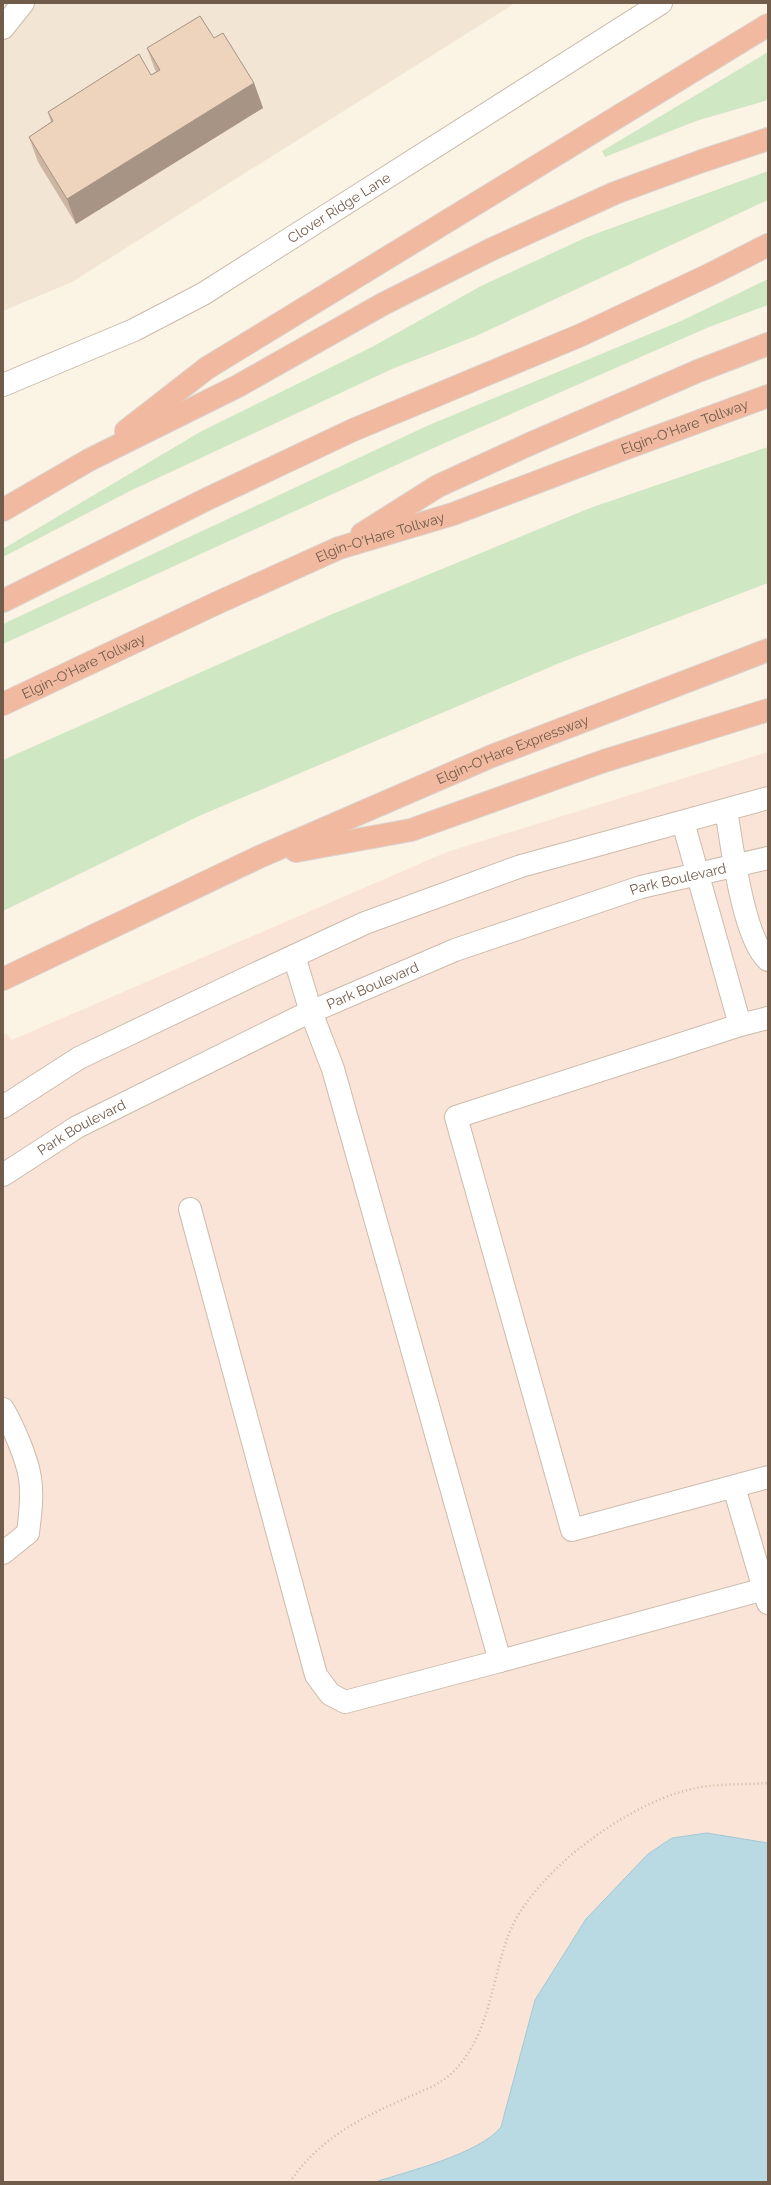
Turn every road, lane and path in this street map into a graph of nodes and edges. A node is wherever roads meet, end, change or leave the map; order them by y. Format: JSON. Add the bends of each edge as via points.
{"nodes":[{"id":1,"x":23,"y":3,"type":"edge"},
{"id":2,"x":661,"y":3,"type":"edge"},
{"id":3,"x":768,"y":25,"type":"edge"},
{"id":4,"x":3,"y":28,"type":"edge"},
{"id":5,"x":768,"y":140,"type":"edge"},
{"id":6,"x":768,"y":245,"type":"edge"},
{"id":7,"x":768,"y":344,"type":"edge"},
{"id":8,"x":3,"y":385,"type":"edge"},
{"id":9,"x":768,"y":396,"type":"edge"},
{"id":10,"x":89,"y":460,"type":"junction"},
{"id":11,"x":3,"y":510,"type":"edge"},
{"id":12,"x":339,"y":548,"type":"junction"},
{"id":13,"x":3,"y":601,"type":"edge"},
{"id":14,"x":768,"y":650,"type":"edge"},
{"id":15,"x":3,"y":704,"type":"edge"},
{"id":16,"x":768,"y":710,"type":"edge"},
{"id":17,"x":768,"y":798,"type":"edge"},
{"id":18,"x":726,"y":810,"type":"junction"},
{"id":19,"x":683,"y":822,"type":"junction"},
{"id":20,"x":259,"y":857,"type":"junction"},
{"id":21,"x":768,"y":858,"type":"edge"},
{"id":22,"x":736,"y":866,"type":"junction"},
{"id":23,"x":699,"y":874,"type":"junction"},
{"id":24,"x":294,"y":956,"type":"junction"},
{"id":25,"x":768,"y":960,"type":"edge"},
{"id":26,"x":3,"y":979,"type":"edge"},
{"id":27,"x":311,"y":1012,"type":"junction"},
{"id":28,"x":768,"y":1018,"type":"edge"},
{"id":29,"x":740,"y":1025,"type":"junction"},
{"id":30,"x":3,"y":1107,"type":"edge"},
{"id":31,"x":3,"y":1175,"type":"edge"},
{"id":32,"x":190,"y":1209,"type":"dead end"},
{"id":33,"x":3,"y":1409,"type":"edge"},
{"id":34,"x":768,"y":1477,"type":"edge"},
{"id":35,"x":734,"y":1487,"type":"junction"},
{"id":36,"x":4,"y":1551,"type":"edge"},
{"id":37,"x":767,"y":1594,"type":"edge"},
{"id":38,"x":500,"y":1661,"type":"junction"},
{"id":39,"x":768,"y":1783,"type":"edge"},
{"id":40,"x":290,"y":2182,"type":"edge"}],
"edges":[{"from":1,"to":4,"type":"street"},
{"from":2,"to":8,"type":"street","name":"Clover Ridge Lane","via":[[203,294],[134,330]]},
{"from":3,"to":10,"type":"highway","via":[[207,368]]},
{"from":5,"to":10,"type":"highway","via":[[615,193],[490,250],[383,304],[238,386]]},
{"from":6,"to":13,"type":"highway","via":[[581,335],[353,430],[205,500]]},
{"from":7,"to":12,"type":"highway","via":[[698,371],[438,486]]},
{"from":9,"to":12,"type":"highway","name":"Elgin-O'Hare Tollway","via":[[454,514]]},
{"from":10,"to":11,"type":"highway"},
{"from":12,"to":15,"type":"highway","name":"Elgin-O'Hare Tollway"},
{"from":14,"to":20,"type":"highway","name":"Elgin-O'Hare Expressway","via":[[492,756]]},
{"from":16,"to":20,"type":"highway","via":[[604,761],[411,830]]},
{"from":17,"to":18,"type":"street"},
{"from":18,"to":19,"type":"street"},
{"from":18,"to":22,"type":"street"},
{"from":19,"to":23,"type":"street"},
{"from":19,"to":24,"type":"street","via":[[521,866],[365,923]]},
{"from":20,"to":26,"type":"highway"},
{"from":21,"to":22,"type":"street","name":"Park Boulevard"},
{"from":22,"to":23,"type":"street","name":"Park Boulevard"},
{"from":22,"to":25,"type":"street","via":[[752,936],[760,953]]},
{"from":23,"to":27,"type":"street","name":"Park Boulevard","via":[[641,887],[455,950]]},
{"from":23,"to":29,"type":"street"},
{"from":24,"to":27,"type":"street"},
{"from":24,"to":30,"type":"street","via":[[79,1058]]},
{"from":27,"to":31,"type":"street","name":"Park Boulevard","via":[[77,1127]]},
{"from":27,"to":38,"type":"street","via":[[333,1069]]},
{"from":28,"to":29,"type":"street"},
{"from":29,"to":35,"type":"street","via":[[456,1117],[572,1530]]},
{"from":32,"to":38,"type":"street","via":[[316,1675],[330,1694],[345,1702]]},
{"from":33,"to":36,"type":"street","via":[[13,1426],[30,1477],[31,1514],[28,1533]]},
{"from":34,"to":35,"type":"street"},
{"from":35,"to":37,"type":"street"},
{"from":37,"to":38,"type":"street"},
{"from":39,"to":40,"type":"path","via":[[690,1789],[671,1794],[638,1809],[592,1839],[545,1881],[514,1921],[500,1958],[482,2028],[461,2064],[442,2080],[359,2121],[330,2139],[318,2148]]}]}
